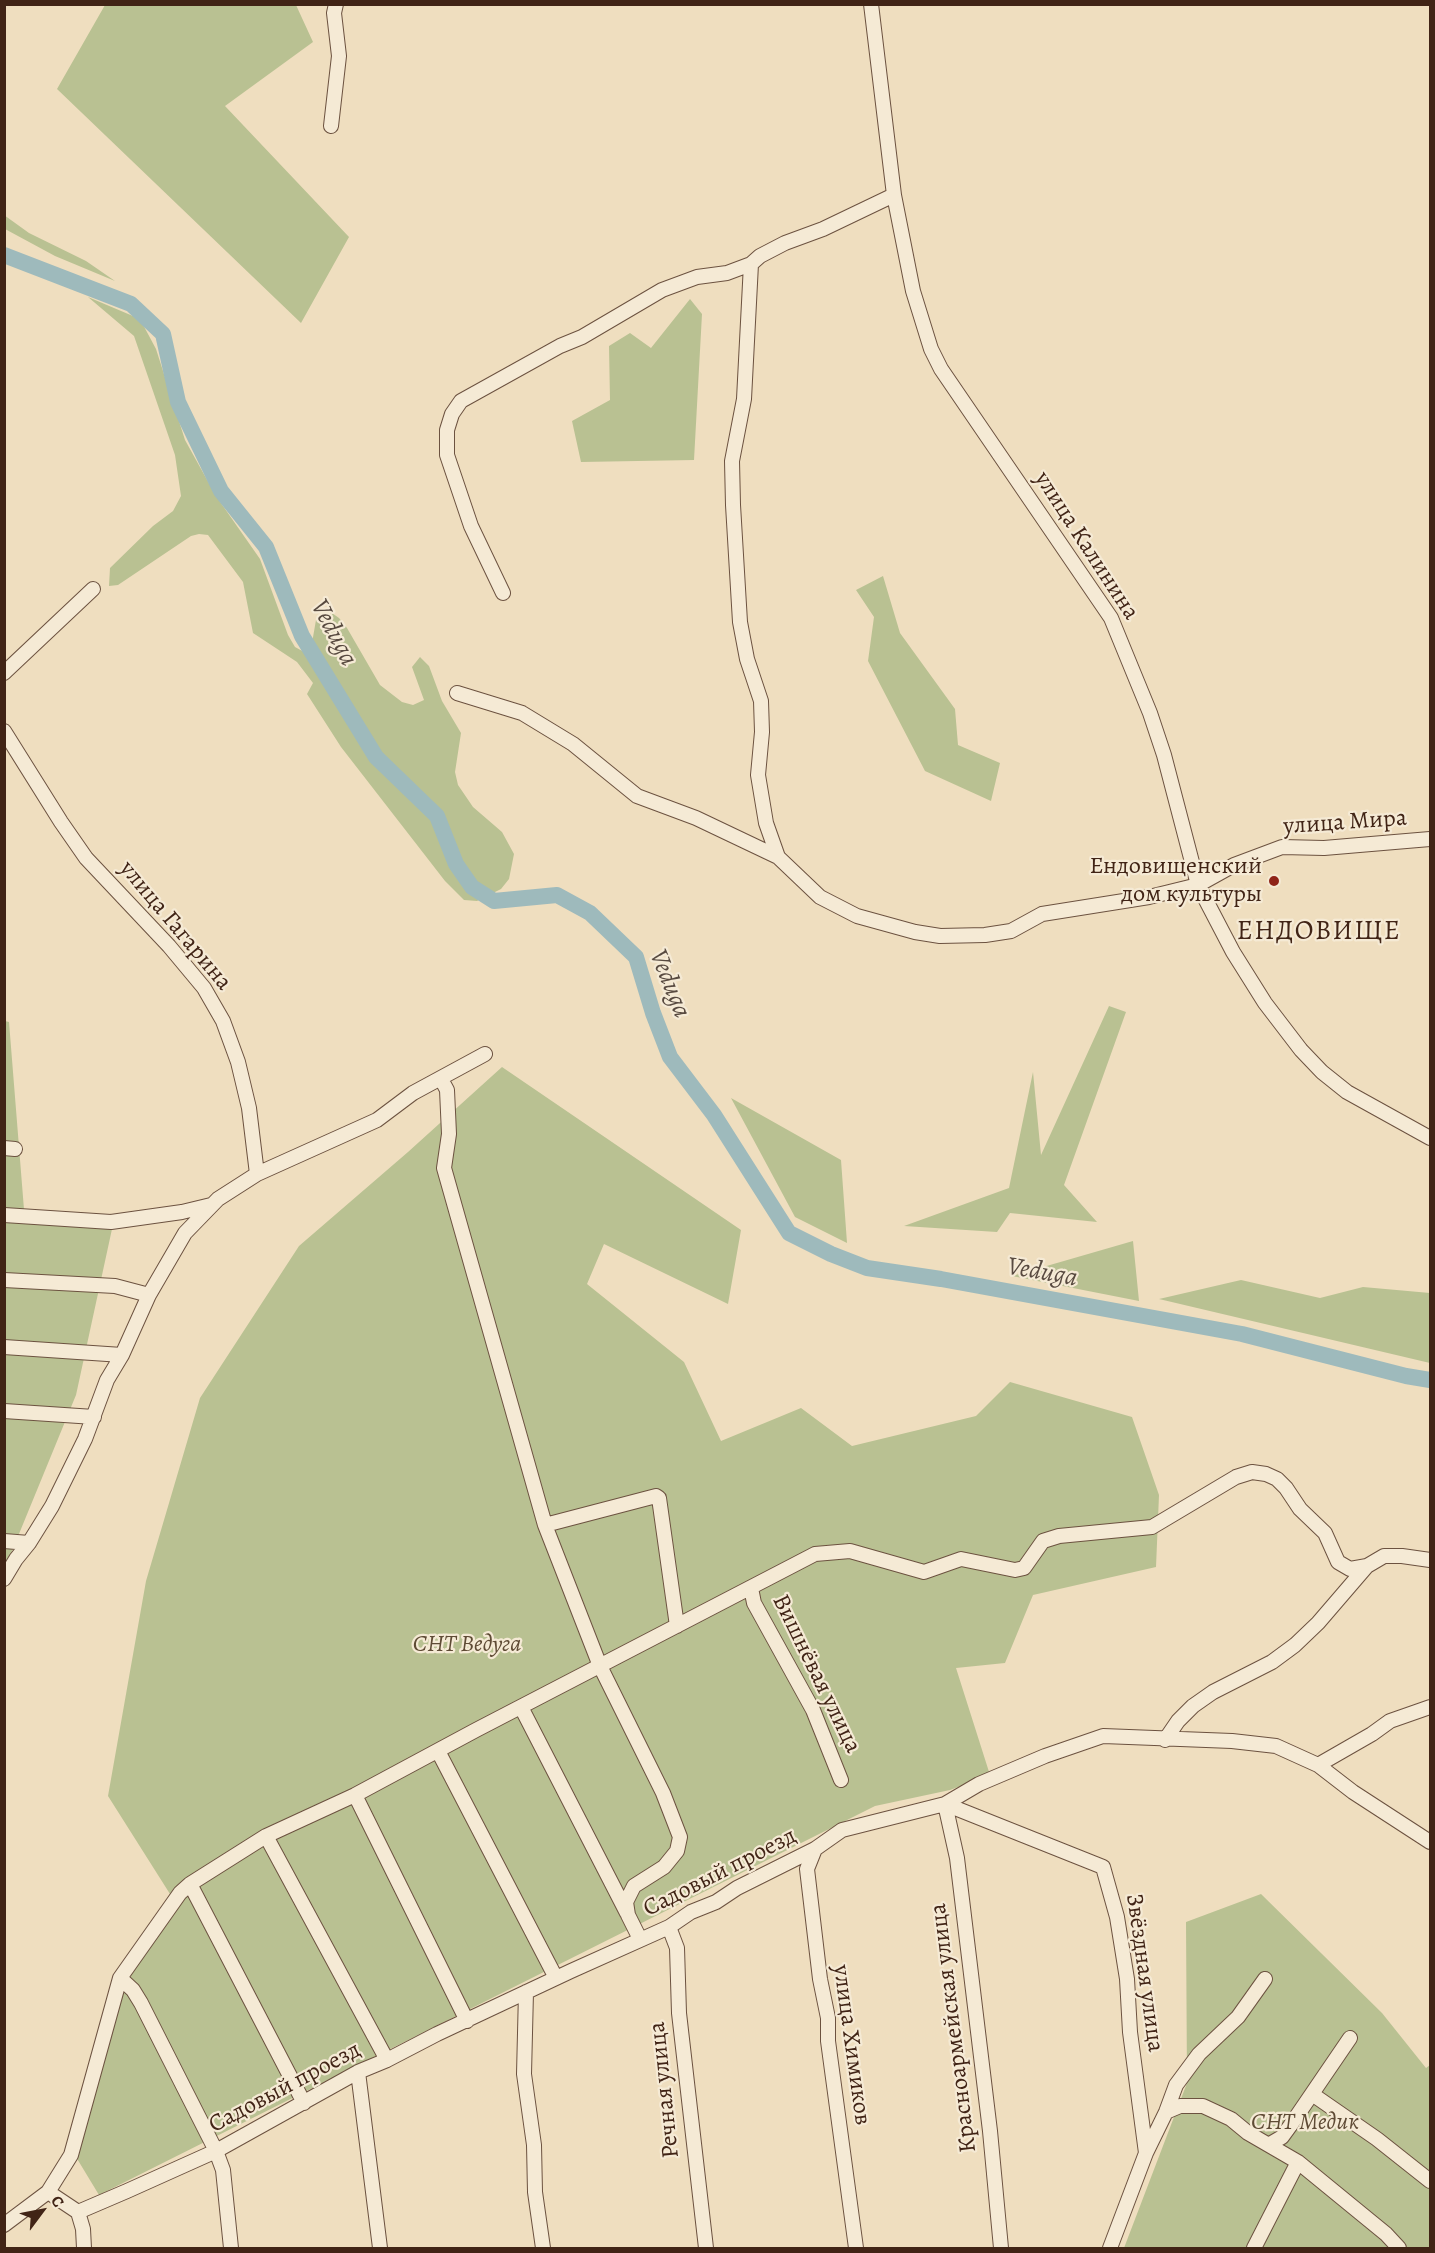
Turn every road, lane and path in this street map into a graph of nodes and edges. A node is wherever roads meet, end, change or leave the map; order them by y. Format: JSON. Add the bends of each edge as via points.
{"nodes":[{"id":1,"x":336,"y":4,"type":"edge"},
{"id":2,"x":871,"y":4,"type":"edge"},
{"id":3,"x":331,"y":126,"type":"dead end"},
{"id":4,"x":894,"y":195,"type":"junction"},
{"id":5,"x":751,"y":264,"type":"junction"},
{"id":6,"x":93,"y":589,"type":"dead end"},
{"id":7,"x":503,"y":593,"type":"dead end"},
{"id":8,"x":4,"y":673,"type":"edge"},
{"id":9,"x":457,"y":693,"type":"dead end"},
{"id":10,"x":4,"y":731,"type":"edge"},
{"id":11,"x":1431,"y":839,"type":"edge"},
{"id":12,"x":778,"y":857,"type":"junction"},
{"id":13,"x":1198,"y":885,"type":"junction"},
{"id":14,"x":485,"y":1054,"type":"dead end"},
{"id":15,"x":441,"y":1079,"type":"junction"},
{"id":16,"x":1431,"y":1138,"type":"edge"},
{"id":17,"x":257,"y":1174,"type":"junction"},
{"id":18,"x":213,"y":1204,"type":"junction"},
{"id":19,"x":4,"y":1215,"type":"edge"},
{"id":20,"x":4,"y":1280,"type":"edge"},
{"id":21,"x":150,"y":1295,"type":"junction"},
{"id":22,"x":4,"y":1347,"type":"edge"},
{"id":23,"x":122,"y":1356,"type":"junction"},
{"id":24,"x":4,"y":1411,"type":"edge"},
{"id":25,"x":94,"y":1417,"type":"junction"},
{"id":26,"x":545,"y":1525,"type":"junction"},
{"id":27,"x":4,"y":1541,"type":"edge"},
{"id":28,"x":28,"y":1543,"type":"junction"},
{"id":29,"x":1431,"y":1560,"type":"edge"},
{"id":30,"x":1367,"y":1566,"type":"junction"},
{"id":31,"x":4,"y":1579,"type":"edge"},
{"id":32,"x":751,"y":1588,"type":"junction"},
{"id":33,"x":677,"y":1626,"type":"junction"},
{"id":34,"x":600,"y":1666,"type":"junction"},
{"id":35,"x":521,"y":1707,"type":"junction"},
{"id":36,"x":1431,"y":1707,"type":"edge"},
{"id":37,"x":1165,"y":1740,"type":"junction"},
{"id":38,"x":438,"y":1751,"type":"junction"},
{"id":39,"x":1318,"y":1765,"type":"junction"},
{"id":40,"x":842,"y":1780,"type":"dead end"},
{"id":41,"x":355,"y":1796,"type":"junction"},
{"id":42,"x":945,"y":1804,"type":"junction"},
{"id":43,"x":266,"y":1836,"type":"junction"},
{"id":44,"x":1431,"y":1842,"type":"edge"},
{"id":45,"x":815,"y":1849,"type":"junction"},
{"id":46,"x":190,"y":1884,"type":"junction"},
{"id":47,"x":628,"y":1915,"type":"junction"},
{"id":48,"x":669,"y":1927,"type":"junction"},
{"id":49,"x":640,"y":1939,"type":"junction"},
{"id":50,"x":120,"y":1978,"type":"junction"},
{"id":51,"x":556,"y":1978,"type":"junction"},
{"id":52,"x":1265,"y":1979,"type":"dead end"},
{"id":53,"x":526,"y":1992,"type":"junction"},
{"id":54,"x":467,"y":2021,"type":"junction"},
{"id":55,"x":1350,"y":2038,"type":"dead end"},
{"id":56,"x":387,"y":2060,"type":"junction"},
{"id":57,"x":358,"y":2072,"type":"junction"},
{"id":58,"x":1312,"y":2094,"type":"junction"},
{"id":59,"x":304,"y":2103,"type":"junction"},
{"id":60,"x":1166,"y":2112,"type":"junction"},
{"id":61,"x":1270,"y":2144,"type":"junction"},
{"id":62,"x":216,"y":2151,"type":"junction"},
{"id":63,"x":1146,"y":2153,"type":"junction"},
{"id":64,"x":1298,"y":2162,"type":"junction"},
{"id":65,"x":1431,"y":2181,"type":"edge"},
{"id":66,"x":48,"y":2192,"type":"junction"},
{"id":67,"x":78,"y":2212,"type":"junction"},
{"id":68,"x":4,"y":2225,"type":"edge"},
{"id":69,"x":84,"y":2248,"type":"edge"},
{"id":70,"x":231,"y":2248,"type":"edge"},
{"id":71,"x":380,"y":2248,"type":"edge"},
{"id":72,"x":543,"y":2248,"type":"edge"},
{"id":73,"x":706,"y":2248,"type":"edge"},
{"id":74,"x":856,"y":2248,"type":"edge"},
{"id":75,"x":1001,"y":2248,"type":"edge"},
{"id":76,"x":1110,"y":2248,"type":"edge"},
{"id":77,"x":1254,"y":2248,"type":"edge"},
{"id":78,"x":1400,"y":2248,"type":"edge"}],
"edges":[{"from":1,"to":3,"type":"street","via":[[333,13],[339,56]]},
{"from":2,"to":4,"type":"street","name":"улица Калинина"},
{"from":4,"to":5,"type":"street","via":[[779,246]]},
{"from":4,"to":13,"type":"street","name":"улица Калинина","via":[[913,291],[931,349],[1111,618],[1164,755]]},
{"from":5,"to":7,"type":"street","via":[[728,273],[697,277],[662,291],[467,398],[456,408],[447,430],[447,455],[471,526]]},
{"from":5,"to":12,"type":"street","via":[[744,399],[732,460],[733,505],[740,622],[761,701],[758,775],[766,823]]},
{"from":6,"to":8,"type":"street"},
{"from":9,"to":12,"type":"street","via":[[522,714],[573,744],[637,796],[696,818]]},
{"from":10,"to":17,"type":"street","name":"улица Гагарина","via":[[86,858],[169,946],[204,988],[223,1021],[249,1108]]},
{"from":11,"to":13,"type":"street","name":"улица Мира","via":[[1324,848],[1282,847],[1234,865]]},
{"from":12,"to":13,"type":"street","name":"улица Мира","via":[[820,897],[857,916],[940,936],[1011,931],[1042,914]]},
{"from":13,"to":16,"type":"street","name":"улица Калинина","via":[[1233,952],[1301,1050],[1347,1092]]},
{"from":14,"to":15,"type":"street"},
{"from":15,"to":17,"type":"street","via":[[413,1093],[377,1120]]},
{"from":15,"to":26,"type":"street","via":[[447,1089],[449,1134],[444,1168]]},
{"from":17,"to":18,"type":"street"},
{"from":18,"to":19,"type":"street","via":[[111,1222]]},
{"from":18,"to":21,"type":"street","via":[[185,1233]]},
{"from":20,"to":21,"type":"street","via":[[115,1286]]},
{"from":21,"to":23,"type":"street"},
{"from":22,"to":23,"type":"street"},
{"from":23,"to":25,"type":"street","via":[[107,1380]]},
{"from":24,"to":25,"type":"street"},
{"from":25,"to":28,"type":"street","via":[[52,1506]]},
{"from":26,"to":33,"type":"street","via":[[659,1498]]},
{"from":26,"to":34,"type":"street"},
{"from":27,"to":28,"type":"street"},
{"from":28,"to":31,"type":"street"},
{"from":29,"to":30,"type":"street","via":[[1384,1556]]},
{"from":30,"to":32,"type":"street","via":[[1350,1569],[1338,1562],[1325,1533],[1300,1509],[1286,1488],[1272,1476],[1252,1472],[1236,1477],[1152,1527],[1059,1536],[1043,1542],[1024,1568],[1015,1570],[961,1559],[924,1572],[850,1551],[830,1552],[815,1554]]},
{"from":30,"to":37,"type":"street","via":[[1295,1645],[1272,1662],[1212,1692],[1178,1721]]},
{"from":32,"to":33,"type":"street"},
{"from":32,"to":40,"type":"street","name":"Вишнёвая улица","via":[[754,1603],[813,1710]]},
{"from":33,"to":34,"type":"street"},
{"from":34,"to":35,"type":"street"},
{"from":34,"to":47,"type":"street","via":[[663,1793],[680,1837],[677,1851],[664,1867],[634,1886],[627,1902]]},
{"from":35,"to":38,"type":"street"},
{"from":35,"to":47,"type":"street"},
{"from":36,"to":39,"type":"street","via":[[1390,1721]]},
{"from":37,"to":39,"type":"street","name":"Садовый проезд","via":[[1276,1746]]},
{"from":37,"to":42,"type":"street","name":"Садовый проезд","via":[[1103,1736],[980,1784]]},
{"from":38,"to":41,"type":"street"},
{"from":38,"to":51,"type":"street"},
{"from":39,"to":44,"type":"street","name":"Садовый проезд"},
{"from":41,"to":43,"type":"street"},
{"from":41,"to":54,"type":"street"},
{"from":42,"to":45,"type":"street","name":"Садовый проезд","via":[[842,1830]]},
{"from":42,"to":63,"type":"street","name":"Звёздная улица","via":[[1103,1867],[1117,1917],[1127,1979]]},
{"from":42,"to":75,"type":"street","name":"Красноармейская улица","via":[[957,1858]]},
{"from":43,"to":46,"type":"street"},
{"from":43,"to":56,"type":"street"},
{"from":45,"to":48,"type":"street","name":"Садовый проезд"},
{"from":45,"to":74,"type":"street","name":"улица Химиков","via":[[807,1869]]},
{"from":46,"to":50,"type":"street"},
{"from":46,"to":59,"type":"street"},
{"from":47,"to":49,"type":"street"},
{"from":48,"to":49,"type":"street","name":"Садовый проезд"},
{"from":48,"to":73,"type":"street","name":"Речная улица","via":[[677,1948],[679,2013]]},
{"from":49,"to":51,"type":"street","name":"Садовый проезд"},
{"from":50,"to":62,"type":"street","via":[[141,2003]]},
{"from":50,"to":66,"type":"street","via":[[71,2155]]},
{"from":51,"to":53,"type":"street","name":"Садовый проезд"},
{"from":52,"to":60,"type":"street","via":[[1238,2017],[1199,2054],[1176,2085]]},
{"from":53,"to":54,"type":"street","name":"Садовый проезд"},
{"from":53,"to":72,"type":"street","via":[[524,2074]]},
{"from":54,"to":56,"type":"street","name":"Садовый проезд"},
{"from":55,"to":58,"type":"street"},
{"from":56,"to":57,"type":"street","name":"Садовый проезд"},
{"from":57,"to":59,"type":"street","name":"Садовый проезд"},
{"from":57,"to":71,"type":"street"},
{"from":58,"to":61,"type":"street","via":[[1282,2137]]},
{"from":58,"to":65,"type":"street"},
{"from":59,"to":62,"type":"street","name":"Садовый проезд"},
{"from":60,"to":61,"type":"street","via":[[1180,2106],[1203,2106]]},
{"from":60,"to":63,"type":"street"},
{"from":61,"to":64,"type":"street"},
{"from":62,"to":67,"type":"street","name":"Садовый проезд"},
{"from":62,"to":70,"type":"street","via":[[223,2170]]},
{"from":63,"to":76,"type":"street","name":"Звёздная улица"},
{"from":64,"to":77,"type":"street"},
{"from":64,"to":78,"type":"street"},
{"from":66,"to":67,"type":"street"},
{"from":66,"to":68,"type":"street"},
{"from":67,"to":69,"type":"street"}]}
